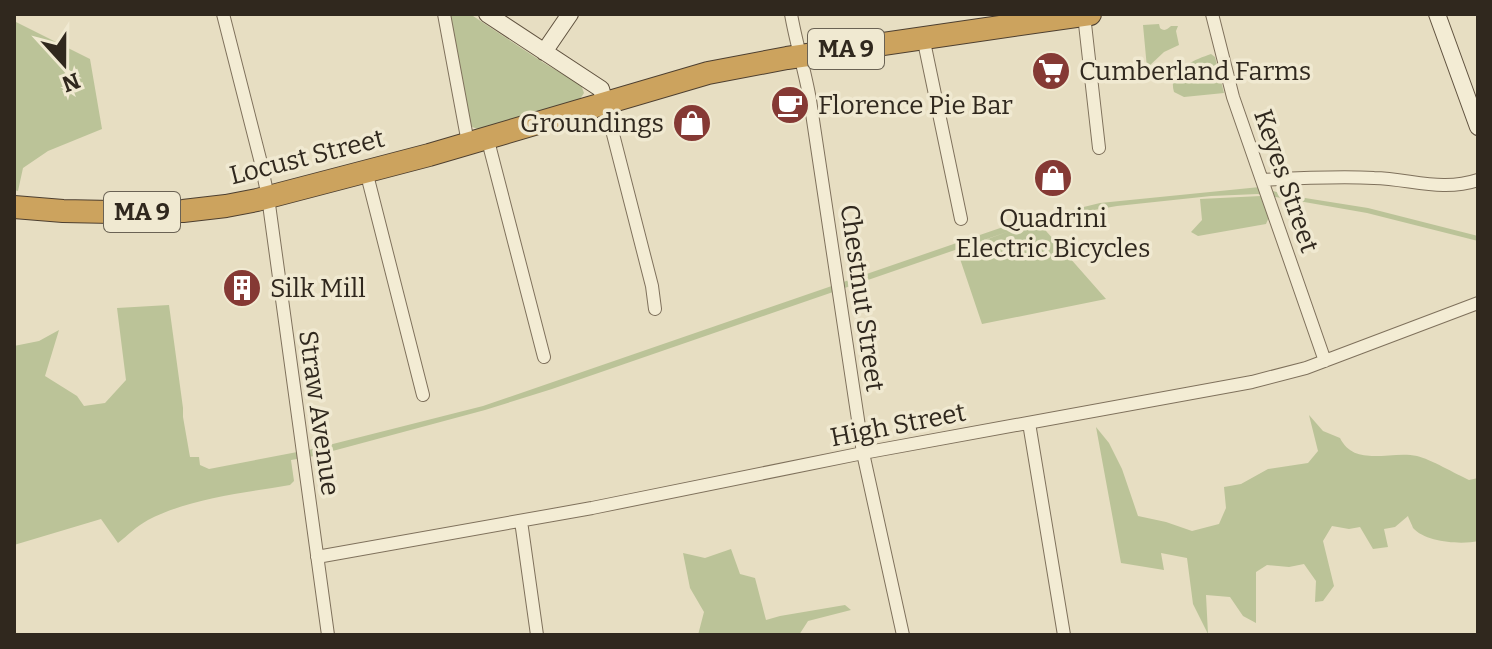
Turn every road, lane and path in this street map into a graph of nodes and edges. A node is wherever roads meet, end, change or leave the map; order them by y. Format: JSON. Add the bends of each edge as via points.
{"nodes":[{"id":1,"x":223,"y":14,"type":"edge"},
{"id":2,"x":444,"y":14,"type":"edge"},
{"id":3,"x":487,"y":14,"type":"edge"},
{"id":4,"x":570,"y":14,"type":"edge"},
{"id":5,"x":791,"y":14,"type":"edge"},
{"id":6,"x":1087,"y":14,"type":"edge"},
{"id":7,"x":1212,"y":14,"type":"edge"},
{"id":8,"x":1437,"y":14,"type":"edge"},
{"id":9,"x":923,"y":37,"type":"junction"},
{"id":10,"x":544,"y":52,"type":"junction"},
{"id":11,"x":799,"y":56,"type":"junction"},
{"id":12,"x":605,"y":103,"type":"junction"},
{"id":13,"x":1478,"y":127,"type":"edge"},
{"id":14,"x":477,"y":140,"type":"junction"},
{"id":15,"x":1099,"y":148,"type":"dead end"},
{"id":16,"x":366,"y":171,"type":"junction"},
{"id":17,"x":1262,"y":180,"type":"junction"},
{"id":18,"x":1478,"y":180,"type":"edge"},
{"id":19,"x":268,"y":197,"type":"junction"},
{"id":20,"x":14,"y":207,"type":"edge"},
{"id":21,"x":961,"y":219,"type":"dead end"},
{"id":22,"x":1478,"y":303,"type":"edge"},
{"id":23,"x":655,"y":309,"type":"dead end"},
{"id":24,"x":544,"y":357,"type":"dead end"},
{"id":25,"x":1325,"y":361,"type":"junction"},
{"id":26,"x":423,"y":395,"type":"dead end"},
{"id":27,"x":1029,"y":423,"type":"junction"},
{"id":28,"x":863,"y":453,"type":"junction"},
{"id":29,"x":521,"y":521,"type":"junction"},
{"id":30,"x":317,"y":557,"type":"junction"},
{"id":31,"x":328,"y":635,"type":"edge"},
{"id":32,"x":537,"y":635,"type":"edge"},
{"id":33,"x":903,"y":635,"type":"edge"},
{"id":34,"x":1064,"y":635,"type":"edge"}],
"edges":[{"from":1,"to":19,"type":"street","name":"Straw Avenue"},
{"from":2,"to":14,"type":"street"},
{"from":3,"to":10,"type":"main road"},
{"from":4,"to":10,"type":"main road"},
{"from":5,"to":11,"type":"street","name":"Chestnut Street"},
{"from":6,"to":9,"type":"highway","number":"MA 9"},
{"from":6,"to":15,"type":"street"},
{"from":7,"to":17,"type":"street","name":"Keyes Street"},
{"from":8,"to":13,"type":"main road"},
{"from":9,"to":11,"type":"highway","number":"MA 9"},
{"from":9,"to":21,"type":"street"},
{"from":10,"to":12,"type":"main road","via":[[601,89]]},
{"from":11,"to":12,"type":"highway","number":"MA 9","via":[[708,73]]},
{"from":11,"to":28,"type":"street","name":"Chestnut Street"},
{"from":12,"to":14,"type":"highway","name":"Locust Street","number":"MA 9"},
{"from":12,"to":23,"type":"street"},
{"from":14,"to":16,"type":"highway","name":"Locust Street","number":"MA 9"},
{"from":14,"to":24,"type":"street"},
{"from":16,"to":19,"type":"highway","name":"Locust Street","number":"MA 9"},
{"from":16,"to":26,"type":"street"},
{"from":17,"to":18,"type":"street","via":[[1372,178],[1455,186]]},
{"from":17,"to":25,"type":"street","name":"Keyes Street"},
{"from":19,"to":20,"type":"highway","name":"Locust Street","number":"MA 9","via":[[183,211]]},
{"from":19,"to":30,"type":"street","name":"Straw Avenue"},
{"from":22,"to":25,"type":"street","name":"High Street"},
{"from":25,"to":27,"type":"street","name":"High Street","via":[[1252,382]]},
{"from":27,"to":28,"type":"street","name":"High Street"},
{"from":27,"to":34,"type":"street"},
{"from":28,"to":29,"type":"street","name":"High Street"},
{"from":28,"to":33,"type":"street","name":"Chestnut Street"},
{"from":29,"to":30,"type":"street","name":"High Street"},
{"from":29,"to":32,"type":"street"},
{"from":30,"to":31,"type":"street","name":"Straw Avenue"}]}
